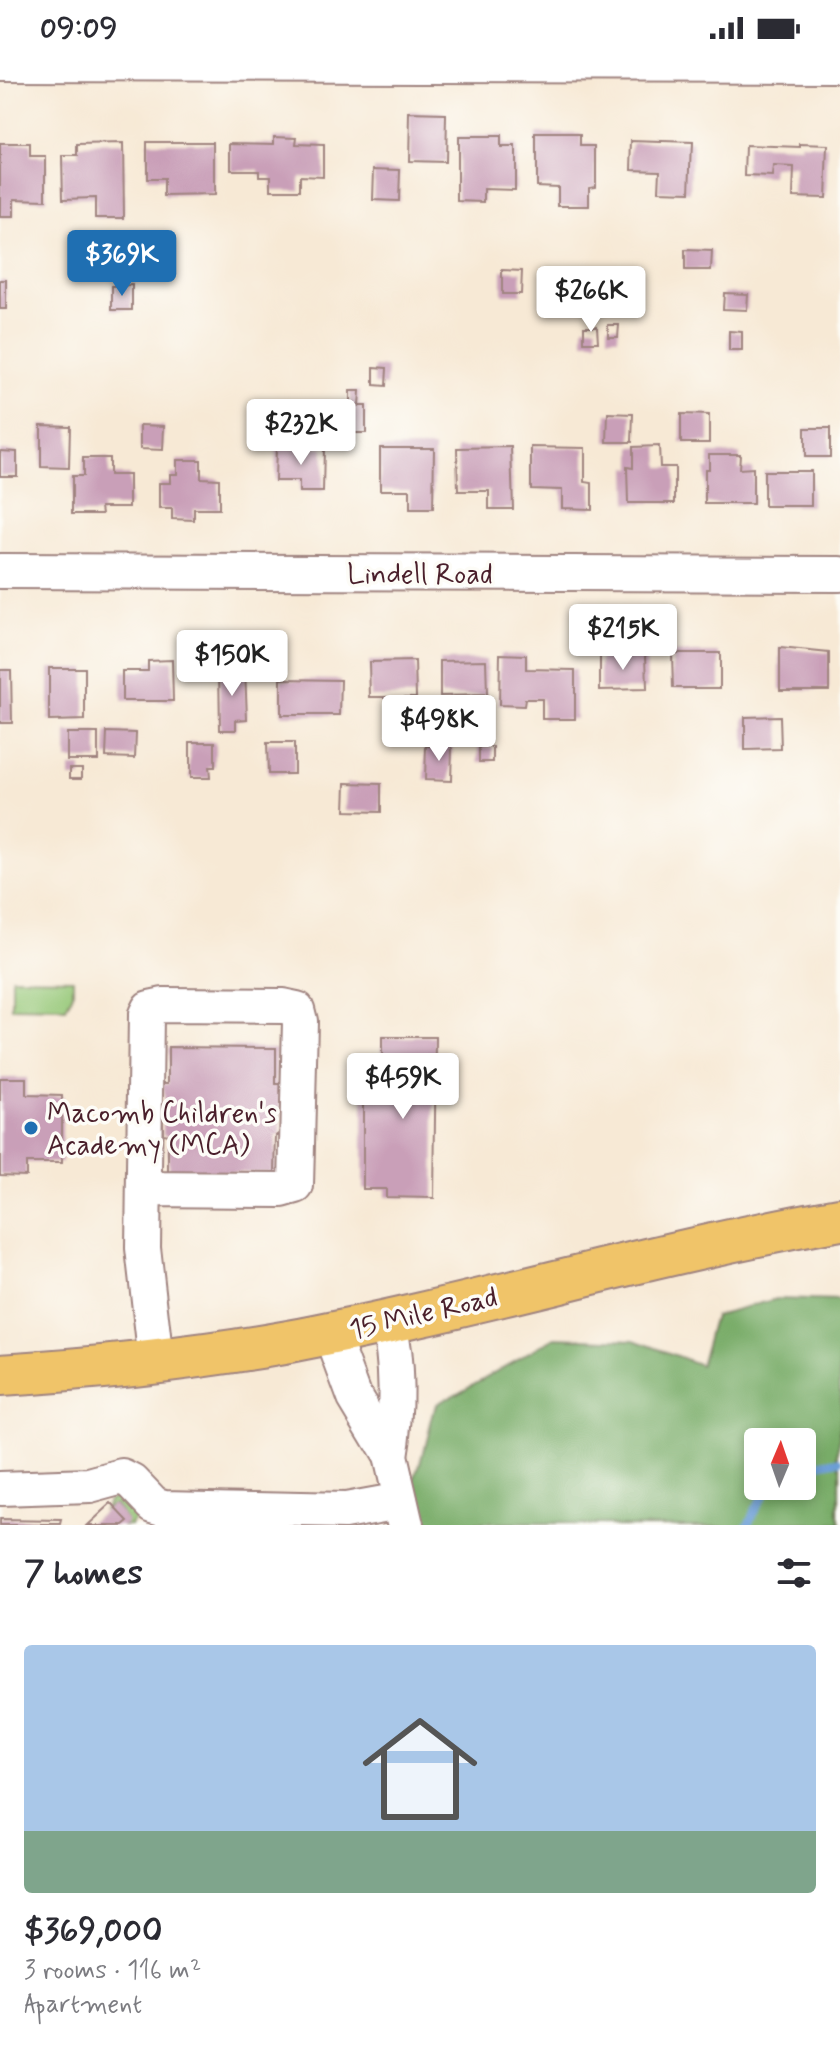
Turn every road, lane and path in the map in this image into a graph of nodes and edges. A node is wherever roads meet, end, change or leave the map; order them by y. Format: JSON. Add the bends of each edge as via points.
{"nodes":[{"id":1,"x":0,"y":63,"type":"edge"},
{"id":2,"x":840,"y":65,"type":"edge"},
{"id":3,"x":0,"y":571,"type":"edge"},
{"id":4,"x":840,"y":574,"type":"edge"},
{"id":5,"x":144,"y":1189,"type":"junction"},
{"id":6,"x":840,"y":1219,"type":"edge"},
{"id":7,"x":388,"y":1321,"type":"junction"},
{"id":8,"x":331,"y":1333,"type":"junction"},
{"id":9,"x":156,"y":1362,"type":"junction"},
{"id":10,"x":0,"y":1375,"type":"edge"},
{"id":11,"x":390,"y":1456,"type":"junction"},
{"id":12,"x":0,"y":1489,"type":"edge"},
{"id":13,"x":403,"y":1513,"type":"edge"},
{"id":14,"x":345,"y":1518,"type":"edge"}],
"edges":[{"from":1,"to":2,"type":"street"},
{"from":3,"to":4,"type":"street","name":"Lindell Road"},
{"from":5,"to":5,"type":"street","via":[[149,1008],[297,1009],[296,1186]]},
{"from":5,"to":9,"type":"street","via":[[143,1248]]},
{"from":6,"to":7,"type":"main road","name":"15 Mile Road","via":[[729,1239]]},
{"from":7,"to":8,"type":"main road","name":"15 Mile Road"},
{"from":7,"to":11,"type":"street","via":[[397,1388]]},
{"from":8,"to":9,"type":"main road","name":"15 Mile Road"},
{"from":8,"to":11,"type":"street","via":[[355,1398]]},
{"from":9,"to":10,"type":"main road","name":"15 Mile Road"},
{"from":11,"to":13,"type":"street"},
{"from":12,"to":14,"type":"street","via":[[90,1486],[123,1477],[159,1506]]},
{"from":13,"to":14,"type":"street"}]}
